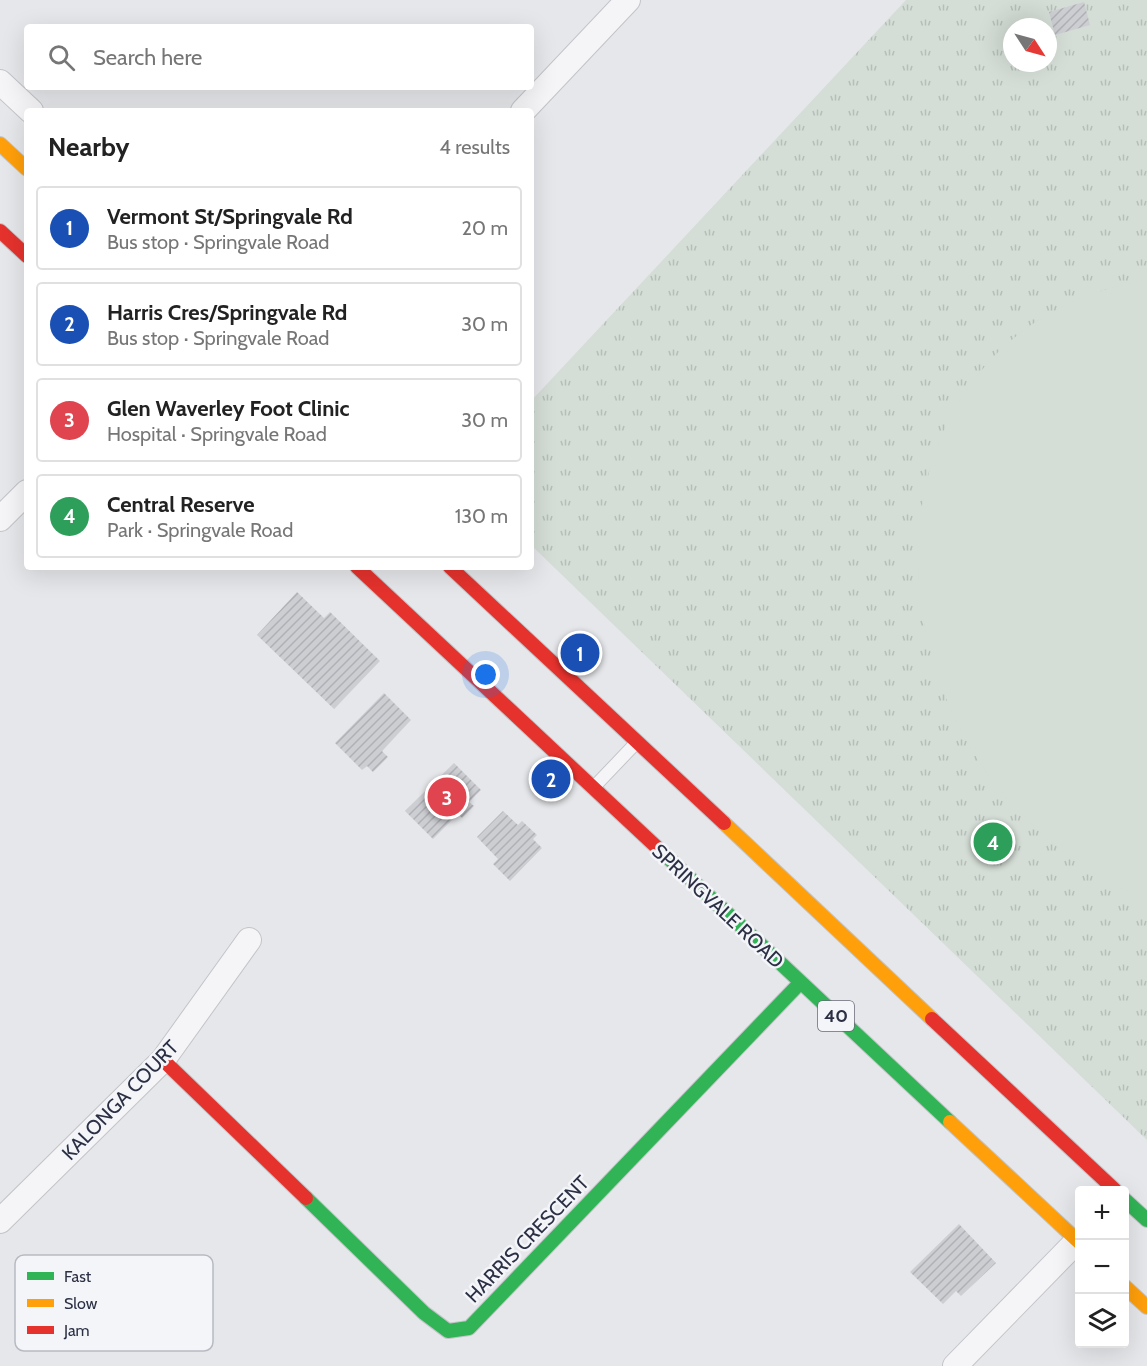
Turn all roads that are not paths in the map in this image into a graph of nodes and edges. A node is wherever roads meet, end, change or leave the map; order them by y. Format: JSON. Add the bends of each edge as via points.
{"nodes":[{"id":1,"x":628,"y":0,"type":"edge"},
{"id":2,"x":0,"y":82,"type":"edge"},
{"id":3,"x":28,"y":108,"type":"edge"},
{"id":4,"x":526,"y":108,"type":"edge"},
{"id":5,"x":0,"y":144,"type":"edge"},
{"id":6,"x":24,"y":166,"type":"edge"},
{"id":7,"x":0,"y":231,"type":"edge"},
{"id":8,"x":24,"y":253,"type":"edge"},
{"id":9,"x":24,"y":495,"type":"edge"},
{"id":10,"x":0,"y":519,"type":"edge"},
{"id":11,"x":360,"y":570,"type":"edge"},
{"id":12,"x":453,"y":570,"type":"edge"},
{"id":13,"x":637,"y":742,"type":"junction"},
{"id":14,"x":593,"y":788,"type":"junction"},
{"id":15,"x":249,"y":940,"type":"dead end"},
{"id":16,"x":800,"y":983,"type":"junction"},
{"id":17,"x":163,"y":1060,"type":"junction"},
{"id":18,"x":1111,"y":1186,"type":"edge"},
{"id":19,"x":1129,"y":1203,"type":"edge"},
{"id":20,"x":1147,"y":1220,"type":"edge"},
{"id":21,"x":0,"y":1221,"type":"edge"},
{"id":22,"x":1076,"y":1240,"type":"edge"},
{"id":23,"x":1075,"y":1245,"type":"edge"},
{"id":24,"x":1129,"y":1290,"type":"edge"},
{"id":25,"x":1147,"y":1307,"type":"edge"},
{"id":26,"x":955,"y":1366,"type":"edge"}],
"edges":[{"from":1,"to":4,"type":"street"},
{"from":2,"to":3,"type":"street"},
{"from":5,"to":6,"type":"main road"},
{"from":7,"to":8,"type":"main road"},
{"from":9,"to":10,"type":"street"},
{"from":11,"to":14,"type":"main road","name":"SPRINGVALE ROAD","number":"40"},
{"from":12,"to":13,"type":"main road"},
{"from":13,"to":14,"type":"lane"},
{"from":13,"to":18,"type":"main road"},
{"from":14,"to":16,"type":"main road","name":"SPRINGVALE ROAD","number":"40"},
{"from":15,"to":17,"type":"street","name":"KALONGA COURT"},
{"from":16,"to":17,"type":"main road","name":"HARRIS CRESCENT","via":[[469,1328],[448,1331],[424,1313]]},
{"from":16,"to":22,"type":"main road","name":"SPRINGVALE ROAD","number":"40"},
{"from":17,"to":21,"type":"street","name":"KALONGA COURT"},
{"from":19,"to":20,"type":"main road"},
{"from":23,"to":26,"type":"street"},
{"from":24,"to":25,"type":"main road"}]}
